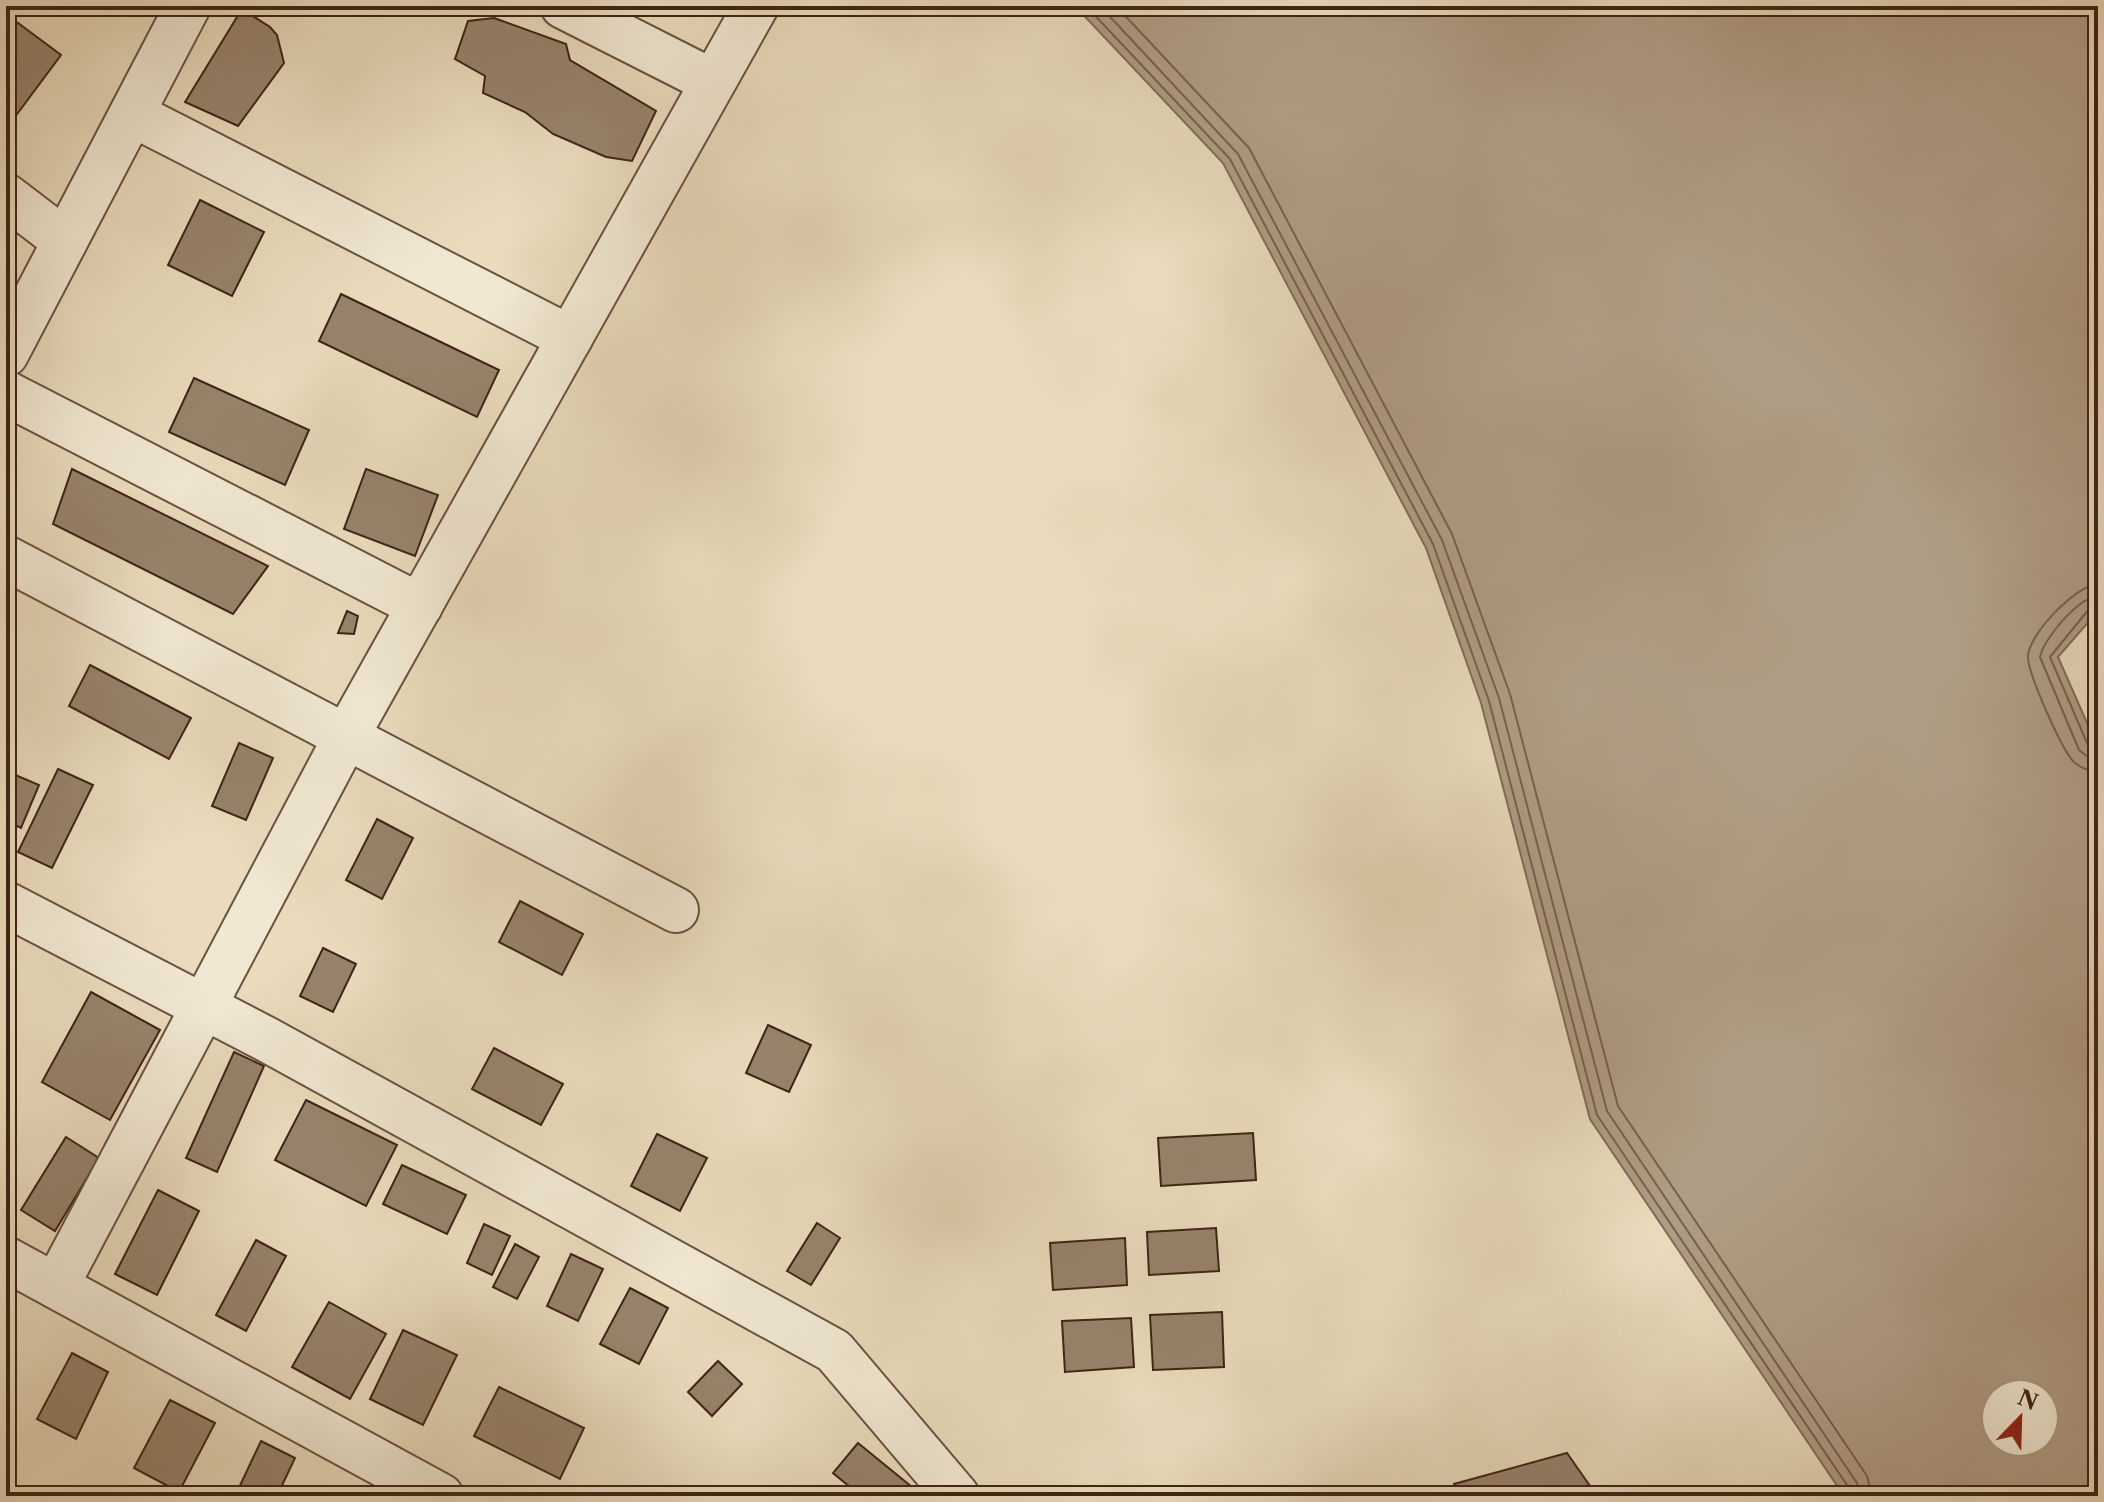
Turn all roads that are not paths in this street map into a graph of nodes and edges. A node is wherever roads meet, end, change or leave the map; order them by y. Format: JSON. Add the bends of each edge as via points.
{"nodes":[{"id":1,"x":188,"y":6,"type":"edge"},
{"id":2,"x":563,"y":6,"type":"edge"},
{"id":3,"x":756,"y":6,"type":"edge"},
{"id":4,"x":713,"y":82,"type":"junction"},
{"id":5,"x":132,"y":114,"type":"junction"},
{"id":6,"x":6,"y":196,"type":"edge"},
{"id":7,"x":65,"y":241,"type":"junction"},
{"id":8,"x":570,"y":338,"type":"junction"},
{"id":9,"x":6,"y":354,"type":"edge"},
{"id":10,"x":6,"y":393,"type":"edge"},
{"id":11,"x":6,"y":558,"type":"edge"},
{"id":12,"x":420,"y":606,"type":"junction"},
{"id":13,"x":346,"y":737,"type":"junction"},
{"id":14,"x":6,"y":904,"type":"edge"},
{"id":15,"x":676,"y":910,"type":"dead end"},
{"id":16,"x":202,"y":1006,"type":"junction"},
{"id":17,"x":6,"y":1259,"type":"edge"},
{"id":18,"x":56,"y":1286,"type":"junction"},
{"id":19,"x":441,"y":1496,"type":"edge"},
{"id":20,"x":957,"y":1496,"type":"edge"}],
"edges":[{"from":1,"to":5,"type":"street"},
{"from":2,"to":4,"type":"street"},
{"from":3,"to":4,"type":"street"},
{"from":4,"to":8,"type":"street"},
{"from":5,"to":7,"type":"street"},
{"from":5,"to":8,"type":"street"},
{"from":6,"to":7,"type":"street"},
{"from":7,"to":9,"type":"street"},
{"from":8,"to":12,"type":"street"},
{"from":10,"to":12,"type":"street"},
{"from":11,"to":13,"type":"street"},
{"from":12,"to":13,"type":"street"},
{"from":13,"to":15,"type":"street"},
{"from":13,"to":16,"type":"street"},
{"from":14,"to":16,"type":"street"},
{"from":16,"to":18,"type":"street"},
{"from":16,"to":20,"type":"street","via":[[834,1351]]},
{"from":17,"to":18,"type":"street"},
{"from":18,"to":19,"type":"street"}]}
